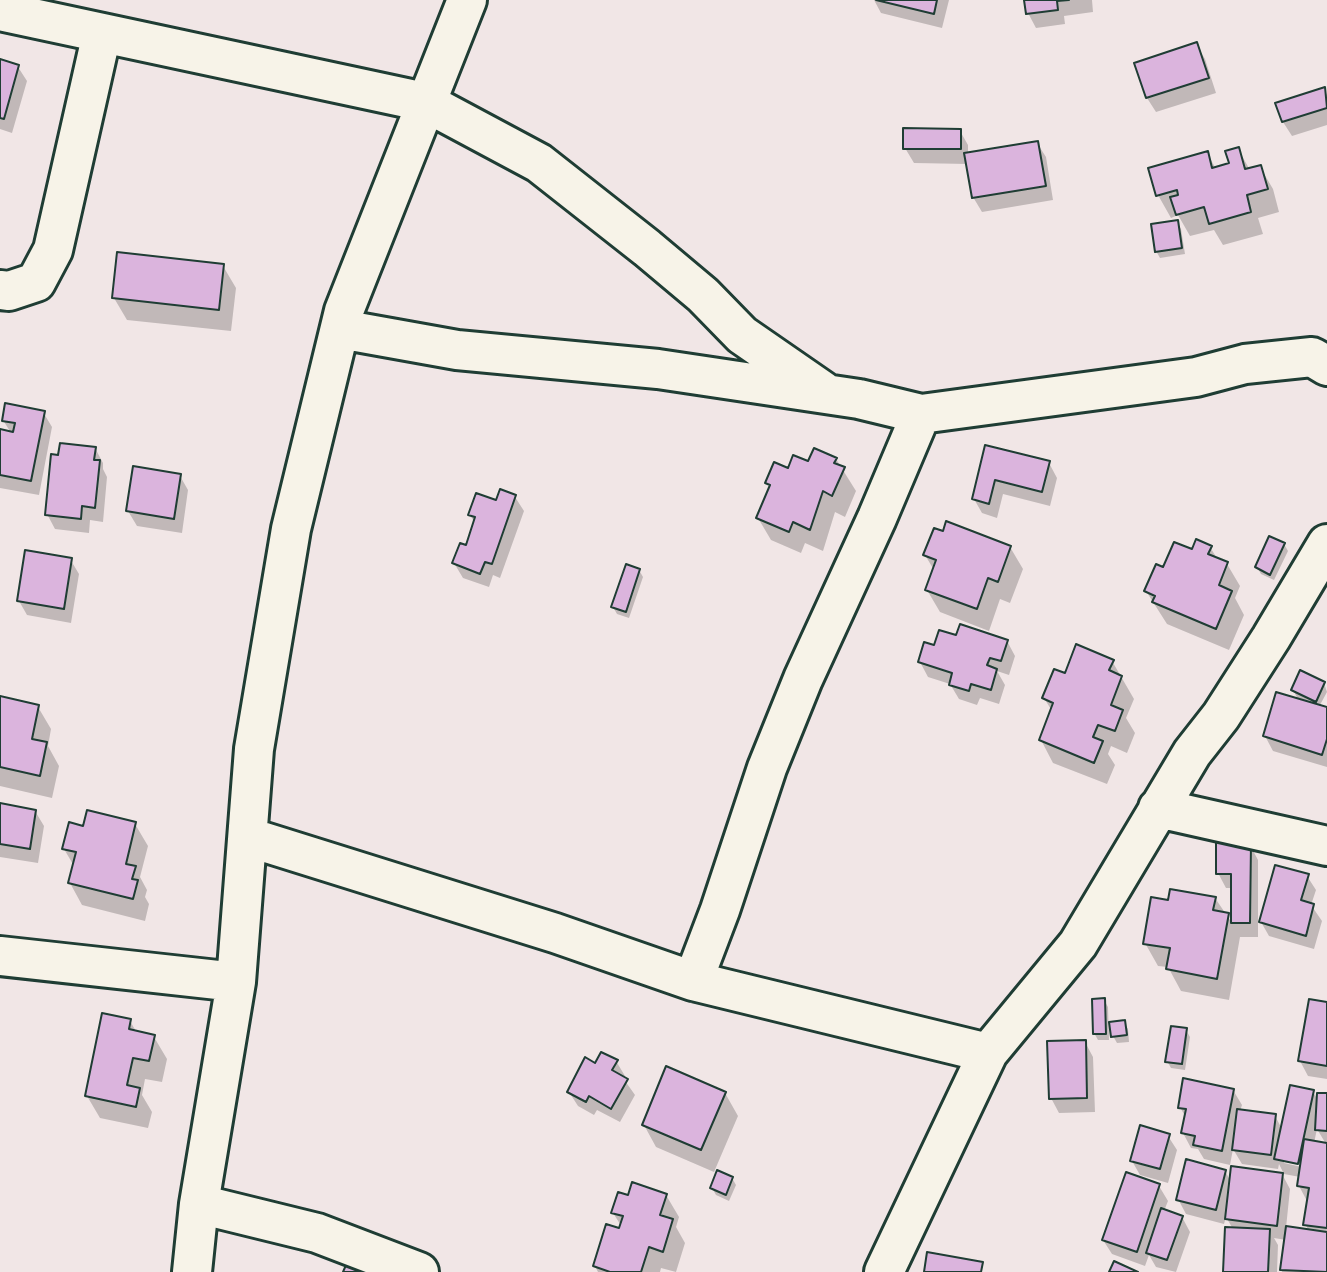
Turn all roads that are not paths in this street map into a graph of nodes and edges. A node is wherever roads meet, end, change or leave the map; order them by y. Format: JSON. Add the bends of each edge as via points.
{"nodes":[{"id":1,"x":467,"y":0,"type":"edge"},
{"id":2,"x":0,"y":11,"type":"edge"},
{"id":3,"x":102,"y":33,"type":"junction"},
{"id":4,"x":425,"y":102,"type":"junction"},
{"id":5,"x":0,"y":290,"type":"edge"},
{"id":6,"x":340,"y":329,"type":"junction"},
{"id":7,"x":1327,"y":366,"type":"edge"},
{"id":8,"x":831,"y":397,"type":"junction"},
{"id":9,"x":921,"y":414,"type":"junction"},
{"id":10,"x":1327,"y":544,"type":"edge"},
{"id":11,"x":1158,"y":808,"type":"junction"},
{"id":12,"x":248,"y":838,"type":"junction"},
{"id":13,"x":1327,"y":846,"type":"edge"},
{"id":14,"x":0,"y":956,"type":"edge"},
{"id":15,"x":692,"y":981,"type":"junction"},
{"id":16,"x":236,"y":982,"type":"junction"},
{"id":17,"x":988,"y":1053,"type":"junction"},
{"id":18,"x":199,"y":1204,"type":"junction"},
{"id":19,"x":192,"y":1272,"type":"edge"},
{"id":20,"x":419,"y":1272,"type":"edge"},
{"id":21,"x":884,"y":1272,"type":"edge"}],
"edges":[{"from":1,"to":4,"type":"street"},
{"from":2,"to":3,"type":"street"},
{"from":3,"to":4,"type":"street"},
{"from":3,"to":5,"type":"street","via":[[52,250],[36,282]]},
{"from":4,"to":6,"type":"street"},
{"from":4,"to":8,"type":"street","via":[[539,163],[647,248],[743,335]]},
{"from":6,"to":8,"type":"street","via":[[457,350],[658,369]]},
{"from":6,"to":12,"type":"street","via":[[291,529],[254,749]]},
{"from":7,"to":9,"type":"street","via":[[1312,357],[1245,364],[1196,377]]},
{"from":8,"to":9,"type":"street"},
{"from":9,"to":15,"type":"street","via":[[766,768]]},
{"from":10,"to":11,"type":"street","via":[[1271,638]]},
{"from":11,"to":13,"type":"street"},
{"from":11,"to":17,"type":"street","via":[[1078,944]]},
{"from":12,"to":15,"type":"street","via":[[555,933]]},
{"from":12,"to":16,"type":"street"},
{"from":14,"to":16,"type":"street"},
{"from":15,"to":17,"type":"street"},
{"from":16,"to":18,"type":"street"},
{"from":17,"to":21,"type":"street"},
{"from":18,"to":19,"type":"street"},
{"from":18,"to":20,"type":"street","via":[[317,1233]]}]}
